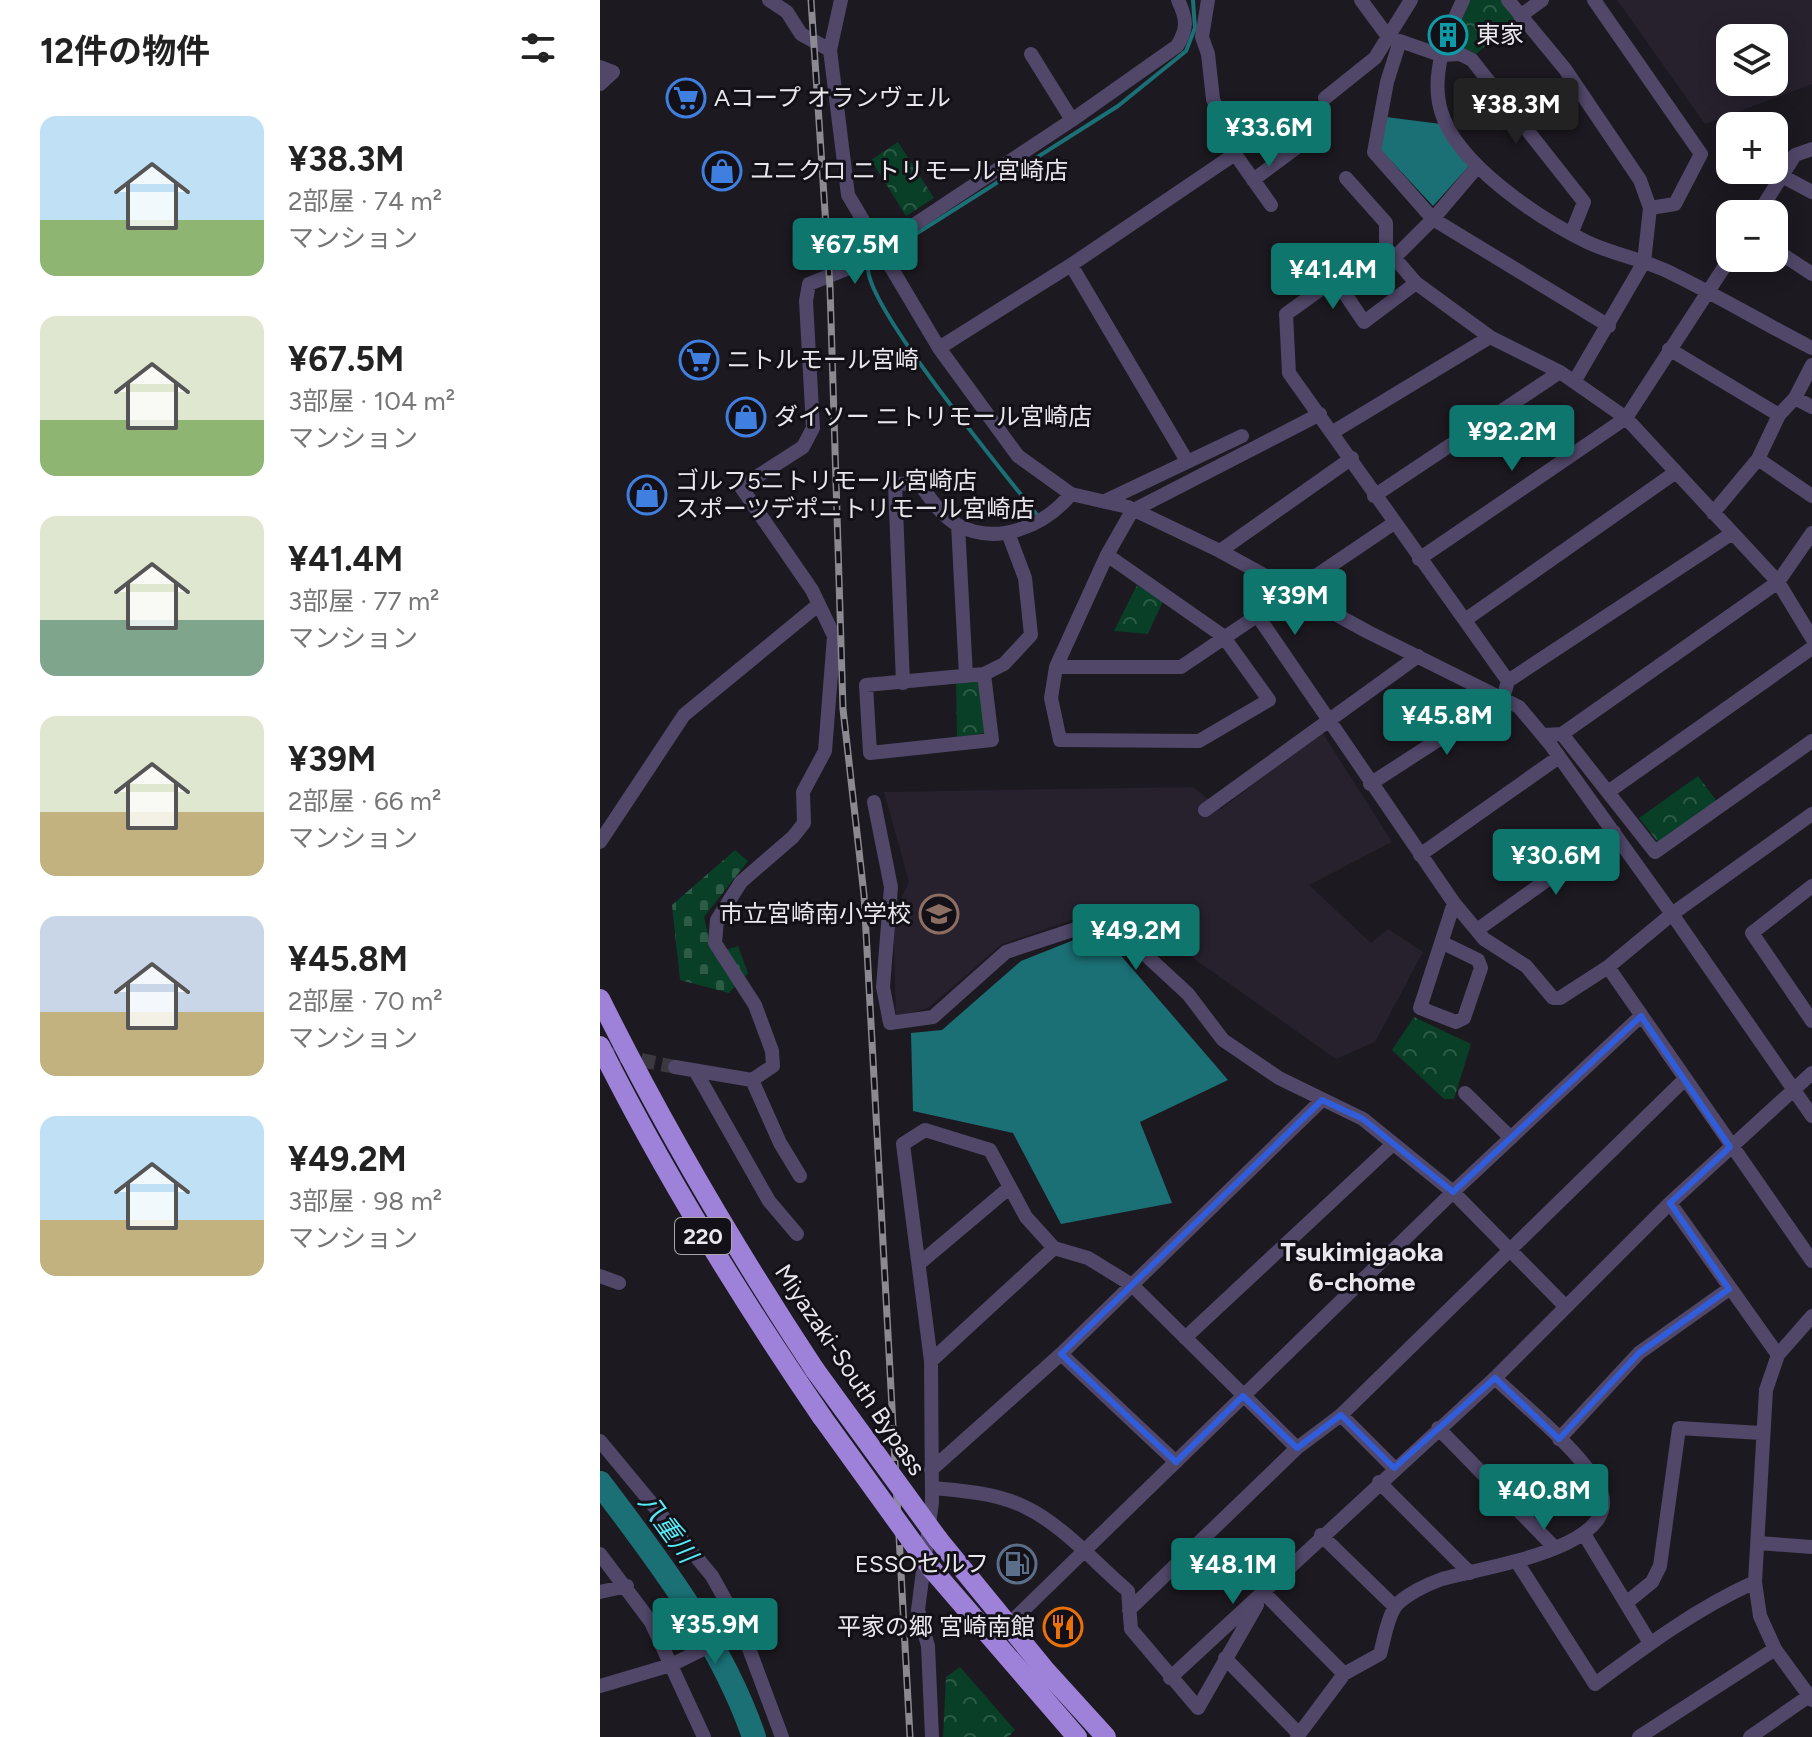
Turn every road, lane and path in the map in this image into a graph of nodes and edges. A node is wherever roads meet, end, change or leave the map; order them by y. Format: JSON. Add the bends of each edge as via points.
{"nodes":[{"id":1,"x":769,"y":0,"type":"edge"},
{"id":2,"x":841,"y":0,"type":"edge"},
{"id":3,"x":1178,"y":0,"type":"edge"},
{"id":4,"x":1208,"y":0,"type":"edge"},
{"id":5,"x":1361,"y":0,"type":"edge"},
{"id":6,"x":1411,"y":0,"type":"edge"},
{"id":7,"x":1463,"y":0,"type":"edge"},
{"id":8,"x":1508,"y":0,"type":"edge"},
{"id":9,"x":1542,"y":0,"type":"edge"},
{"id":10,"x":1594,"y":0,"type":"edge"},
{"id":11,"x":1520,"y":16,"type":"junction"},
{"id":12,"x":1389,"y":38,"type":"junction"},
{"id":13,"x":830,"y":50,"type":"junction"},
{"id":14,"x":1031,"y":54,"type":"dead end"},
{"id":15,"x":1440,"y":55,"type":"junction"},
{"id":16,"x":600,"y":67,"type":"edge"},
{"id":17,"x":600,"y":84,"type":"edge"},
{"id":18,"x":1325,"y":98,"type":"dead end"},
{"id":19,"x":1072,"y":120,"type":"junction"},
{"id":20,"x":1296,"y":148,"type":"dead end"},
{"id":21,"x":1812,"y":149,"type":"edge"},
{"id":22,"x":1235,"y":154,"type":"junction"},
{"id":23,"x":1478,"y":166,"type":"junction"},
{"id":24,"x":1788,"y":166,"type":"edge"},
{"id":25,"x":1346,"y":178,"type":"dead end"},
{"id":26,"x":1788,"y":179,"type":"edge"},
{"id":27,"x":1253,"y":180,"type":"junction"},
{"id":28,"x":1812,"y":192,"type":"edge"},
{"id":29,"x":1271,"y":205,"type":"dead end"},
{"id":30,"x":1650,"y":208,"type":"junction"},
{"id":31,"x":1433,"y":219,"type":"junction"},
{"id":32,"x":1572,"y":232,"type":"junction"},
{"id":33,"x":877,"y":246,"type":"junction"},
{"id":34,"x":1788,"y":258,"type":"edge"},
{"id":35,"x":1393,"y":259,"type":"junction"},
{"id":36,"x":1644,"y":262,"type":"junction"},
{"id":37,"x":1071,"y":265,"type":"junction"},
{"id":38,"x":1721,"y":272,"type":"edge"},
{"id":39,"x":1812,"y":274,"type":"edge"},
{"id":40,"x":1416,"y":283,"type":"junction"},
{"id":41,"x":1706,"y":294,"type":"junction"},
{"id":42,"x":1609,"y":326,"type":"junction"},
{"id":43,"x":1490,"y":337,"type":"junction"},
{"id":44,"x":939,"y":348,"type":"junction"},
{"id":45,"x":1812,"y":348,"type":"edge"},
{"id":46,"x":1669,"y":349,"type":"junction"},
{"id":47,"x":1812,"y":365,"type":"edge"},
{"id":48,"x":1560,"y":372,"type":"junction"},
{"id":49,"x":1574,"y":382,"type":"junction"},
{"id":50,"x":1795,"y":398,"type":"junction"},
{"id":51,"x":1812,"y":407,"type":"edge"},
{"id":52,"x":1320,"y":414,"type":"junction"},
{"id":53,"x":1779,"y":415,"type":"junction"},
{"id":54,"x":1626,"y":418,"type":"junction"},
{"id":55,"x":1333,"y":432,"type":"junction"},
{"id":56,"x":1242,"y":436,"type":"dead end"},
{"id":57,"x":1352,"y":458,"type":"junction"},
{"id":58,"x":1758,"y":459,"type":"junction"},
{"id":59,"x":1187,"y":461,"type":"junction"},
{"id":60,"x":1676,"y":472,"type":"junction"},
{"id":61,"x":1071,"y":494,"type":"junction"},
{"id":62,"x":1374,"y":496,"type":"junction"},
{"id":63,"x":1812,"y":496,"type":"edge"},
{"id":64,"x":1105,"y":501,"type":"junction"},
{"id":65,"x":1132,"y":511,"type":"junction"},
{"id":66,"x":1713,"y":513,"type":"junction"},
{"id":67,"x":1394,"y":523,"type":"junction"},
{"id":68,"x":958,"y":525,"type":"junction"},
{"id":69,"x":1008,"y":533,"type":"junction"},
{"id":70,"x":1812,"y":533,"type":"edge"},
{"id":71,"x":1731,"y":534,"type":"junction"},
{"id":72,"x":1220,"y":551,"type":"junction"},
{"id":73,"x":1107,"y":555,"type":"junction"},
{"id":74,"x":1419,"y":559,"type":"junction"},
{"id":75,"x":1778,"y":582,"type":"junction"},
{"id":76,"x":1293,"y":592,"type":"junction"},
{"id":77,"x":818,"y":605,"type":"junction"},
{"id":78,"x":1257,"y":615,"type":"junction"},
{"id":79,"x":1465,"y":620,"type":"junction"},
{"id":80,"x":1223,"y":636,"type":"junction"},
{"id":81,"x":1812,"y":638,"type":"edge"},
{"id":82,"x":1812,"y":648,"type":"edge"},
{"id":83,"x":1418,"y":656,"type":"junction"},
{"id":84,"x":1056,"y":667,"type":"junction"},
{"id":85,"x":984,"y":674,"type":"junction"},
{"id":86,"x":966,"y":676,"type":"junction"},
{"id":87,"x":1508,"y":681,"type":"junction"},
{"id":88,"x":903,"y":683,"type":"junction"},
{"id":89,"x":1503,"y":698,"type":"junction"},
{"id":90,"x":1329,"y":717,"type":"junction"},
{"id":91,"x":1562,"y":734,"type":"junction"},
{"id":92,"x":1543,"y":735,"type":"junction"},
{"id":93,"x":1812,"y":741,"type":"edge"},
{"id":94,"x":1559,"y":757,"type":"junction"},
{"id":95,"x":1370,"y":784,"type":"junction"},
{"id":96,"x":1608,"y":792,"type":"junction"},
{"id":97,"x":874,"y":802,"type":"dead end"},
{"id":98,"x":1205,"y":810,"type":"dead end"},
{"id":99,"x":1812,"y":814,"type":"edge"},
{"id":100,"x":1614,"y":832,"type":"junction"},
{"id":101,"x":600,"y":842,"type":"edge"},
{"id":102,"x":1420,"y":855,"type":"junction"},
{"id":103,"x":1812,"y":886,"type":"edge"},
{"id":104,"x":1454,"y":903,"type":"junction"},
{"id":105,"x":1672,"y":914,"type":"junction"},
{"id":106,"x":1477,"y":930,"type":"junction"},
{"id":107,"x":1443,"y":943,"type":"junction"},
{"id":108,"x":1608,"y":967,"type":"junction"},
{"id":109,"x":600,"y":999,"type":"edge"},
{"id":110,"x":1641,"y":1016,"type":"junction"},
{"id":111,"x":1812,"y":1021,"type":"edge"},
{"id":112,"x":600,"y":1046,"type":"edge"},
{"id":113,"x":675,"y":1067,"type":"tunnel mouth"},
{"id":114,"x":696,"y":1072,"type":"junction"},
{"id":115,"x":1812,"y":1073,"type":"edge"},
{"id":116,"x":752,"y":1080,"type":"junction"},
{"id":117,"x":1684,"y":1080,"type":"junction"},
{"id":118,"x":1792,"y":1089,"type":"junction"},
{"id":119,"x":1465,"y":1093,"type":"dead end"},
{"id":120,"x":1322,"y":1100,"type":"junction"},
{"id":121,"x":1812,"y":1116,"type":"edge"},
{"id":122,"x":1511,"y":1138,"type":"junction"},
{"id":123,"x":1393,"y":1144,"type":"junction"},
{"id":124,"x":1730,"y":1147,"type":"junction"},
{"id":125,"x":800,"y":1176,"type":"dead end"},
{"id":126,"x":1009,"y":1188,"type":"junction"},
{"id":127,"x":1453,"y":1192,"type":"junction"},
{"id":128,"x":1670,"y":1203,"type":"junction"},
{"id":129,"x":797,"y":1234,"type":"dead end"},
{"id":130,"x":1054,"y":1248,"type":"junction"},
{"id":131,"x":1510,"y":1250,"type":"junction"},
{"id":132,"x":1812,"y":1261,"type":"edge"},
{"id":133,"x":920,"y":1263,"type":"junction"},
{"id":134,"x":600,"y":1276,"type":"edge"},
{"id":135,"x":619,"y":1283,"type":"dead end"},
{"id":136,"x":1132,"y":1285,"type":"junction"},
{"id":137,"x":1729,"y":1289,"type":"junction"},
{"id":138,"x":1564,"y":1305,"type":"junction"},
{"id":139,"x":1812,"y":1316,"type":"edge"},
{"id":140,"x":1185,"y":1338,"type":"junction"},
{"id":141,"x":1061,"y":1354,"type":"junction"},
{"id":142,"x":1778,"y":1355,"type":"junction"},
{"id":143,"x":931,"y":1361,"type":"junction"},
{"id":144,"x":1495,"y":1378,"type":"junction"},
{"id":145,"x":1243,"y":1396,"type":"junction"},
{"id":146,"x":1341,"y":1415,"type":"junction"},
{"id":147,"x":1438,"y":1428,"type":"junction"},
{"id":148,"x":1761,"y":1433,"type":"junction"},
{"id":149,"x":1559,"y":1439,"type":"junction"},
{"id":150,"x":600,"y":1441,"type":"edge"},
{"id":151,"x":1297,"y":1448,"type":"junction"},
{"id":152,"x":1176,"y":1462,"type":"junction"},
{"id":153,"x":1394,"y":1468,"type":"junction"},
{"id":154,"x":931,"y":1470,"type":"junction"},
{"id":155,"x":1379,"y":1482,"type":"junction"},
{"id":156,"x":933,"y":1488,"type":"junction"},
{"id":157,"x":1584,"y":1534,"type":"junction"},
{"id":158,"x":1321,"y":1535,"type":"junction"},
{"id":159,"x":1758,"y":1543,"type":"junction"},
{"id":160,"x":1812,"y":1547,"type":"edge"},
{"id":161,"x":1555,"y":1548,"type":"junction"},
{"id":162,"x":1080,"y":1551,"type":"junction"},
{"id":163,"x":600,"y":1554,"type":"edge"},
{"id":164,"x":1517,"y":1562,"type":"junction"},
{"id":165,"x":1470,"y":1573,"type":"junction"},
{"id":166,"x":1277,"y":1579,"type":"junction"},
{"id":167,"x":1755,"y":1582,"type":"junction"},
{"id":168,"x":627,"y":1586,"type":"junction"},
{"id":169,"x":600,"y":1592,"type":"edge"},
{"id":170,"x":1265,"y":1594,"type":"junction"},
{"id":171,"x":1626,"y":1603,"type":"junction"},
{"id":172,"x":1395,"y":1607,"type":"junction"},
{"id":173,"x":1129,"y":1610,"type":"junction"},
{"id":174,"x":1008,"y":1625,"type":"junction"},
{"id":175,"x":737,"y":1634,"type":"junction"},
{"id":176,"x":1650,"y":1643,"type":"junction"},
{"id":177,"x":1775,"y":1649,"type":"junction"},
{"id":178,"x":1225,"y":1658,"type":"junction"},
{"id":179,"x":676,"y":1662,"type":"junction"},
{"id":180,"x":1344,"y":1674,"type":"junction"},
{"id":181,"x":1170,"y":1678,"type":"junction"},
{"id":182,"x":600,"y":1686,"type":"edge"},
{"id":183,"x":1811,"y":1696,"type":"edge"},
{"id":184,"x":1298,"y":1736,"type":"edge"},
{"id":185,"x":704,"y":1737,"type":"edge"},
{"id":186,"x":782,"y":1737,"type":"edge"},
{"id":187,"x":932,"y":1737,"type":"edge"},
{"id":188,"x":1077,"y":1737,"type":"edge"},
{"id":189,"x":1106,"y":1737,"type":"edge"},
{"id":190,"x":1639,"y":1737,"type":"edge"},
{"id":191,"x":1750,"y":1737,"type":"edge"}],
"edges":[{"from":1,"to":13,"type":"street","via":[[787,12],[801,34]]},
{"from":2,"to":13,"type":"street"},
{"from":3,"to":19,"type":"street","via":[[1186,31],[1177,46]]},
{"from":4,"to":22,"type":"street","via":[[1202,37],[1213,99]]},
{"from":5,"to":12,"type":"street"},
{"from":6,"to":12,"type":"street"},
{"from":7,"to":15,"type":"street"},
{"from":8,"to":11,"type":"street"},
{"from":9,"to":11,"type":"street"},
{"from":10,"to":30,"type":"street","via":[[1701,154],[1675,204]]},
{"from":11,"to":30,"type":"street","via":[[1574,82],[1640,180]]},
{"from":12,"to":18,"type":"street","via":[[1375,58]]},
{"from":13,"to":33,"type":"street","via":[[848,195]]},
{"from":14,"to":19,"type":"street"},
{"from":15,"to":23,"type":"street","via":[[1441,112]]},
{"from":15,"to":31,"type":"street","via":[[1400,41],[1374,152]]},
{"from":15,"to":32,"type":"street","via":[[1460,54],[1472,60],[1584,202]]},
{"from":16,"to":17,"type":"street","via":[[613,72]]},
{"from":19,"to":33,"type":"street"},
{"from":20,"to":27,"type":"street"},
{"from":21,"to":24,"type":"street","via":[[1795,155]]},
{"from":22,"to":27,"type":"street"},
{"from":22,"to":37,"type":"street"},
{"from":23,"to":31,"type":"street"},
{"from":23,"to":32,"type":"street","via":[[1512,195]]},
{"from":25,"to":35,"type":"street","via":[[1386,223],[1386,248]]},
{"from":26,"to":28,"type":"street"},
{"from":27,"to":29,"type":"street"},
{"from":30,"to":36,"type":"street"},
{"from":31,"to":35,"type":"street"},
{"from":31,"to":42,"type":"street"},
{"from":32,"to":36,"type":"street"},
{"from":33,"to":44,"type":"street"},
{"from":33,"to":77,"type":"street","via":[[849,268],[809,284],[813,428],[803,447],[741,487]]},
{"from":34,"to":39,"type":"street"},
{"from":35,"to":40,"type":"street"},
{"from":36,"to":41,"type":"street"},
{"from":36,"to":42,"type":"street"},
{"from":37,"to":44,"type":"street"},
{"from":37,"to":59,"type":"street"},
{"from":38,"to":41,"type":"street"},
{"from":40,"to":43,"type":"street"},
{"from":40,"to":52,"type":"street","via":[[1364,322],[1335,279],[1286,314],[1289,373]]},
{"from":41,"to":45,"type":"street"},
{"from":41,"to":46,"type":"street"},
{"from":42,"to":49,"type":"street"},
{"from":43,"to":48,"type":"street"},
{"from":43,"to":55,"type":"street"},
{"from":44,"to":61,"type":"street","via":[[1018,456]]},
{"from":46,"to":53,"type":"street"},
{"from":46,"to":54,"type":"street"},
{"from":47,"to":50,"type":"street"},
{"from":48,"to":49,"type":"street"},
{"from":48,"to":62,"type":"street"},
{"from":49,"to":54,"type":"street"},
{"from":50,"to":51,"type":"street"},
{"from":50,"to":53,"type":"street"},
{"from":52,"to":55,"type":"street"},
{"from":52,"to":65,"type":"street"},
{"from":53,"to":58,"type":"street"},
{"from":54,"to":60,"type":"street"},
{"from":54,"to":74,"type":"street"},
{"from":55,"to":57,"type":"street"},
{"from":56,"to":59,"type":"street"},
{"from":57,"to":62,"type":"street"},
{"from":57,"to":72,"type":"street"},
{"from":58,"to":63,"type":"street"},
{"from":58,"to":66,"type":"street"},
{"from":59,"to":64,"type":"street"},
{"from":60,"to":66,"type":"street"},
{"from":60,"to":79,"type":"street"},
{"from":61,"to":64,"type":"street"},
{"from":61,"to":69,"type":"street","via":[[1055,514]]},
{"from":62,"to":67,"type":"street"},
{"from":64,"to":65,"type":"street"},
{"from":65,"to":72,"type":"street"},
{"from":65,"to":73,"type":"street"},
{"from":66,"to":71,"type":"street"},
{"from":67,"to":74,"type":"street"},
{"from":67,"to":76,"type":"street"},
{"from":68,"to":69,"type":"street","via":[[992,535]]},
{"from":68,"to":86,"type":"street"},
{"from":68,"to":88,"type":"street","via":[[919,483],[895,484]]},
{"from":69,"to":85,"type":"street","via":[[1025,578],[1031,635],[1004,664]]},
{"from":70,"to":75,"type":"street"},
{"from":71,"to":75,"type":"street"},
{"from":71,"to":87,"type":"street"},
{"from":72,"to":76,"type":"street"},
{"from":73,"to":80,"type":"street"},
{"from":73,"to":84,"type":"street"},
{"from":74,"to":79,"type":"street"},
{"from":75,"to":81,"type":"street"},
{"from":75,"to":91,"type":"street"},
{"from":76,"to":78,"type":"street"},
{"from":76,"to":83,"type":"street"},
{"from":77,"to":101,"type":"street","via":[[684,715]]},
{"from":77,"to":116,"type":"street","via":[[834,636],[825,751],[803,792],[804,823],[741,882],[717,920],[715,943],[755,1005],[772,1051],[773,1066]]},
{"from":78,"to":80,"type":"street"},
{"from":78,"to":90,"type":"street"},
{"from":79,"to":87,"type":"street"},
{"from":80,"to":84,"type":"street","via":[[1181,667]]},
{"from":80,"to":84,"type":"street","via":[[1269,700],[1199,741],[1060,740],[1051,698]]},
{"from":82,"to":96,"type":"street"},
{"from":83,"to":89,"type":"street"},
{"from":83,"to":90,"type":"street"},
{"from":85,"to":86,"type":"street"},
{"from":85,"to":88,"type":"street","via":[[992,740],[870,753],[866,685]]},
{"from":86,"to":88,"type":"street"},
{"from":87,"to":89,"type":"street"},
{"from":89,"to":92,"type":"street","via":[[1519,707]]},
{"from":89,"to":95,"type":"street"},
{"from":90,"to":95,"type":"street"},
{"from":90,"to":98,"type":"street"},
{"from":91,"to":92,"type":"street"},
{"from":91,"to":96,"type":"street"},
{"from":92,"to":94,"type":"street"},
{"from":93,"to":96,"type":"street","via":[[1655,852]]},
{"from":94,"to":100,"type":"street"},
{"from":94,"to":102,"type":"street"},
{"from":95,"to":102,"type":"street"},
{"from":97,"to":120,"type":"street","via":[[891,887],[883,987],[890,1023],[933,1017],[1006,952],[1110,922],[1188,994],[1223,1040]]},
{"from":99,"to":105,"type":"street"},
{"from":100,"to":105,"type":"street"},
{"from":100,"to":106,"type":"street"},
{"from":102,"to":104,"type":"street"},
{"from":103,"to":111,"type":"street","via":[[1752,933]]},
{"from":104,"to":106,"type":"street"},
{"from":104,"to":107,"type":"street"},
{"from":105,"to":108,"type":"street"},
{"from":105,"to":118,"type":"street"},
{"from":106,"to":108,"type":"street","via":[[1526,966],[1553,998]]},
{"from":107,"to":107,"type":"street","via":[[1420,1008],[1456,1022],[1464,1018],[1481,968],[1478,960]]},
{"from":108,"to":110,"type":"street"},
{"from":109,"to":174,"type":"highway","name":"Miyazaki-South Bypass","number":"220","bridge":true,"via":[[727,1235],[815,1370]]},
{"from":110,"to":117,"type":"street"},
{"from":110,"to":122,"type":"street"},
{"from":112,"to":188,"type":"highway","name":"Miyazaki-South Bypass","number":"220","bridge":true,"via":[[712,1251],[822,1417],[931,1568]]},
{"from":113,"to":114,"type":"street"},
{"from":114,"to":116,"type":"street"},
{"from":114,"to":129,"type":"street","via":[[769,1201]]},
{"from":115,"to":118,"type":"street"},
{"from":116,"to":125,"type":"street"},
{"from":117,"to":124,"type":"street"},
{"from":117,"to":131,"type":"street"},
{"from":118,"to":121,"type":"street"},
{"from":118,"to":124,"type":"street"},
{"from":119,"to":122,"type":"street"},
{"from":120,"to":123,"type":"street","via":[[1363,1119]]},
{"from":120,"to":136,"type":"street"},
{"from":122,"to":127,"type":"street"},
{"from":123,"to":127,"type":"street"},
{"from":123,"to":140,"type":"street"},
{"from":124,"to":128,"type":"street"},
{"from":124,"to":132,"type":"street"},
{"from":126,"to":130,"type":"street"},
{"from":126,"to":133,"type":"street"},
{"from":126,"to":133,"type":"street","via":[[990,1150],[925,1130],[903,1144]]},
{"from":127,"to":131,"type":"street"},
{"from":127,"to":145,"type":"street"},
{"from":128,"to":137,"type":"street"},
{"from":128,"to":138,"type":"street"},
{"from":130,"to":136,"type":"street","via":[[1088,1258]]},
{"from":130,"to":143,"type":"street"},
{"from":131,"to":138,"type":"street"},
{"from":131,"to":146,"type":"street"},
{"from":133,"to":143,"type":"street"},
{"from":134,"to":135,"type":"street"},
{"from":136,"to":140,"type":"street"},
{"from":136,"to":141,"type":"street"},
{"from":137,"to":142,"type":"street"},
{"from":137,"to":149,"type":"street","via":[[1639,1353]]},
{"from":138,"to":144,"type":"street"},
{"from":139,"to":142,"type":"street"},
{"from":140,"to":145,"type":"street"},
{"from":141,"to":152,"type":"street"},
{"from":141,"to":154,"type":"street"},
{"from":142,"to":148,"type":"street","via":[[1766,1390]]},
{"from":143,"to":154,"type":"street"},
{"from":144,"to":147,"type":"street"},
{"from":144,"to":149,"type":"street"},
{"from":145,"to":151,"type":"street"},
{"from":145,"to":152,"type":"street"},
{"from":146,"to":151,"type":"street"},
{"from":146,"to":153,"type":"street"},
{"from":147,"to":153,"type":"street"},
{"from":147,"to":161,"type":"street"},
{"from":148,"to":159,"type":"street"},
{"from":148,"to":171,"type":"street","via":[[1679,1428],[1660,1566],[1652,1582]]},
{"from":149,"to":157,"type":"street","via":[[1598,1483],[1604,1502]]},
{"from":150,"to":175,"type":"street","via":[[712,1576]]},
{"from":151,"to":173,"type":"street"},
{"from":152,"to":162,"type":"street"},
{"from":153,"to":155,"type":"street"},
{"from":154,"to":156,"type":"street"},
{"from":155,"to":158,"type":"street"},
{"from":155,"to":165,"type":"street"},
{"from":156,"to":162,"type":"street","via":[[969,1491],[1026,1508]]},
{"from":156,"to":187,"type":"street","via":[[918,1610],[928,1646]]},
{"from":157,"to":161,"type":"street"},
{"from":157,"to":171,"type":"street"},
{"from":158,"to":166,"type":"street"},
{"from":158,"to":172,"type":"street"},
{"from":159,"to":160,"type":"street"},
{"from":159,"to":167,"type":"street"},
{"from":161,"to":164,"type":"street"},
{"from":162,"to":173,"type":"street","via":[[1128,1591]]},
{"from":162,"to":174,"type":"street"},
{"from":163,"to":168,"type":"street"},
{"from":164,"to":165,"type":"street"},
{"from":164,"to":176,"type":"street","via":[[1595,1684]]},
{"from":165,"to":172,"type":"street","via":[[1439,1580]]},
{"from":166,"to":170,"type":"street"},
{"from":166,"to":181,"type":"street"},
{"from":167,"to":176,"type":"street","via":[[1721,1597]]},
{"from":167,"to":177,"type":"street","via":[[1760,1616]]},
{"from":168,"to":169,"type":"street"},
{"from":168,"to":179,"type":"street"},
{"from":170,"to":178,"type":"street"},
{"from":170,"to":180,"type":"street"},
{"from":171,"to":176,"type":"street"},
{"from":172,"to":180,"type":"street","via":[[1380,1654]]},
{"from":173,"to":181,"type":"street","via":[[1131,1629]]},
{"from":174,"to":189,"type":"highway","name":"Miyazaki-South Bypass","number":"220"},
{"from":175,"to":179,"type":"street"},
{"from":175,"to":186,"type":"street"},
{"from":177,"to":183,"type":"street"},
{"from":177,"to":190,"type":"street"},
{"from":178,"to":181,"type":"street","via":[[1198,1708]]},
{"from":178,"to":184,"type":"street"},
{"from":179,"to":182,"type":"street"},
{"from":179,"to":185,"type":"street"},
{"from":180,"to":184,"type":"street"},
{"from":183,"to":191,"type":"street"}]}
